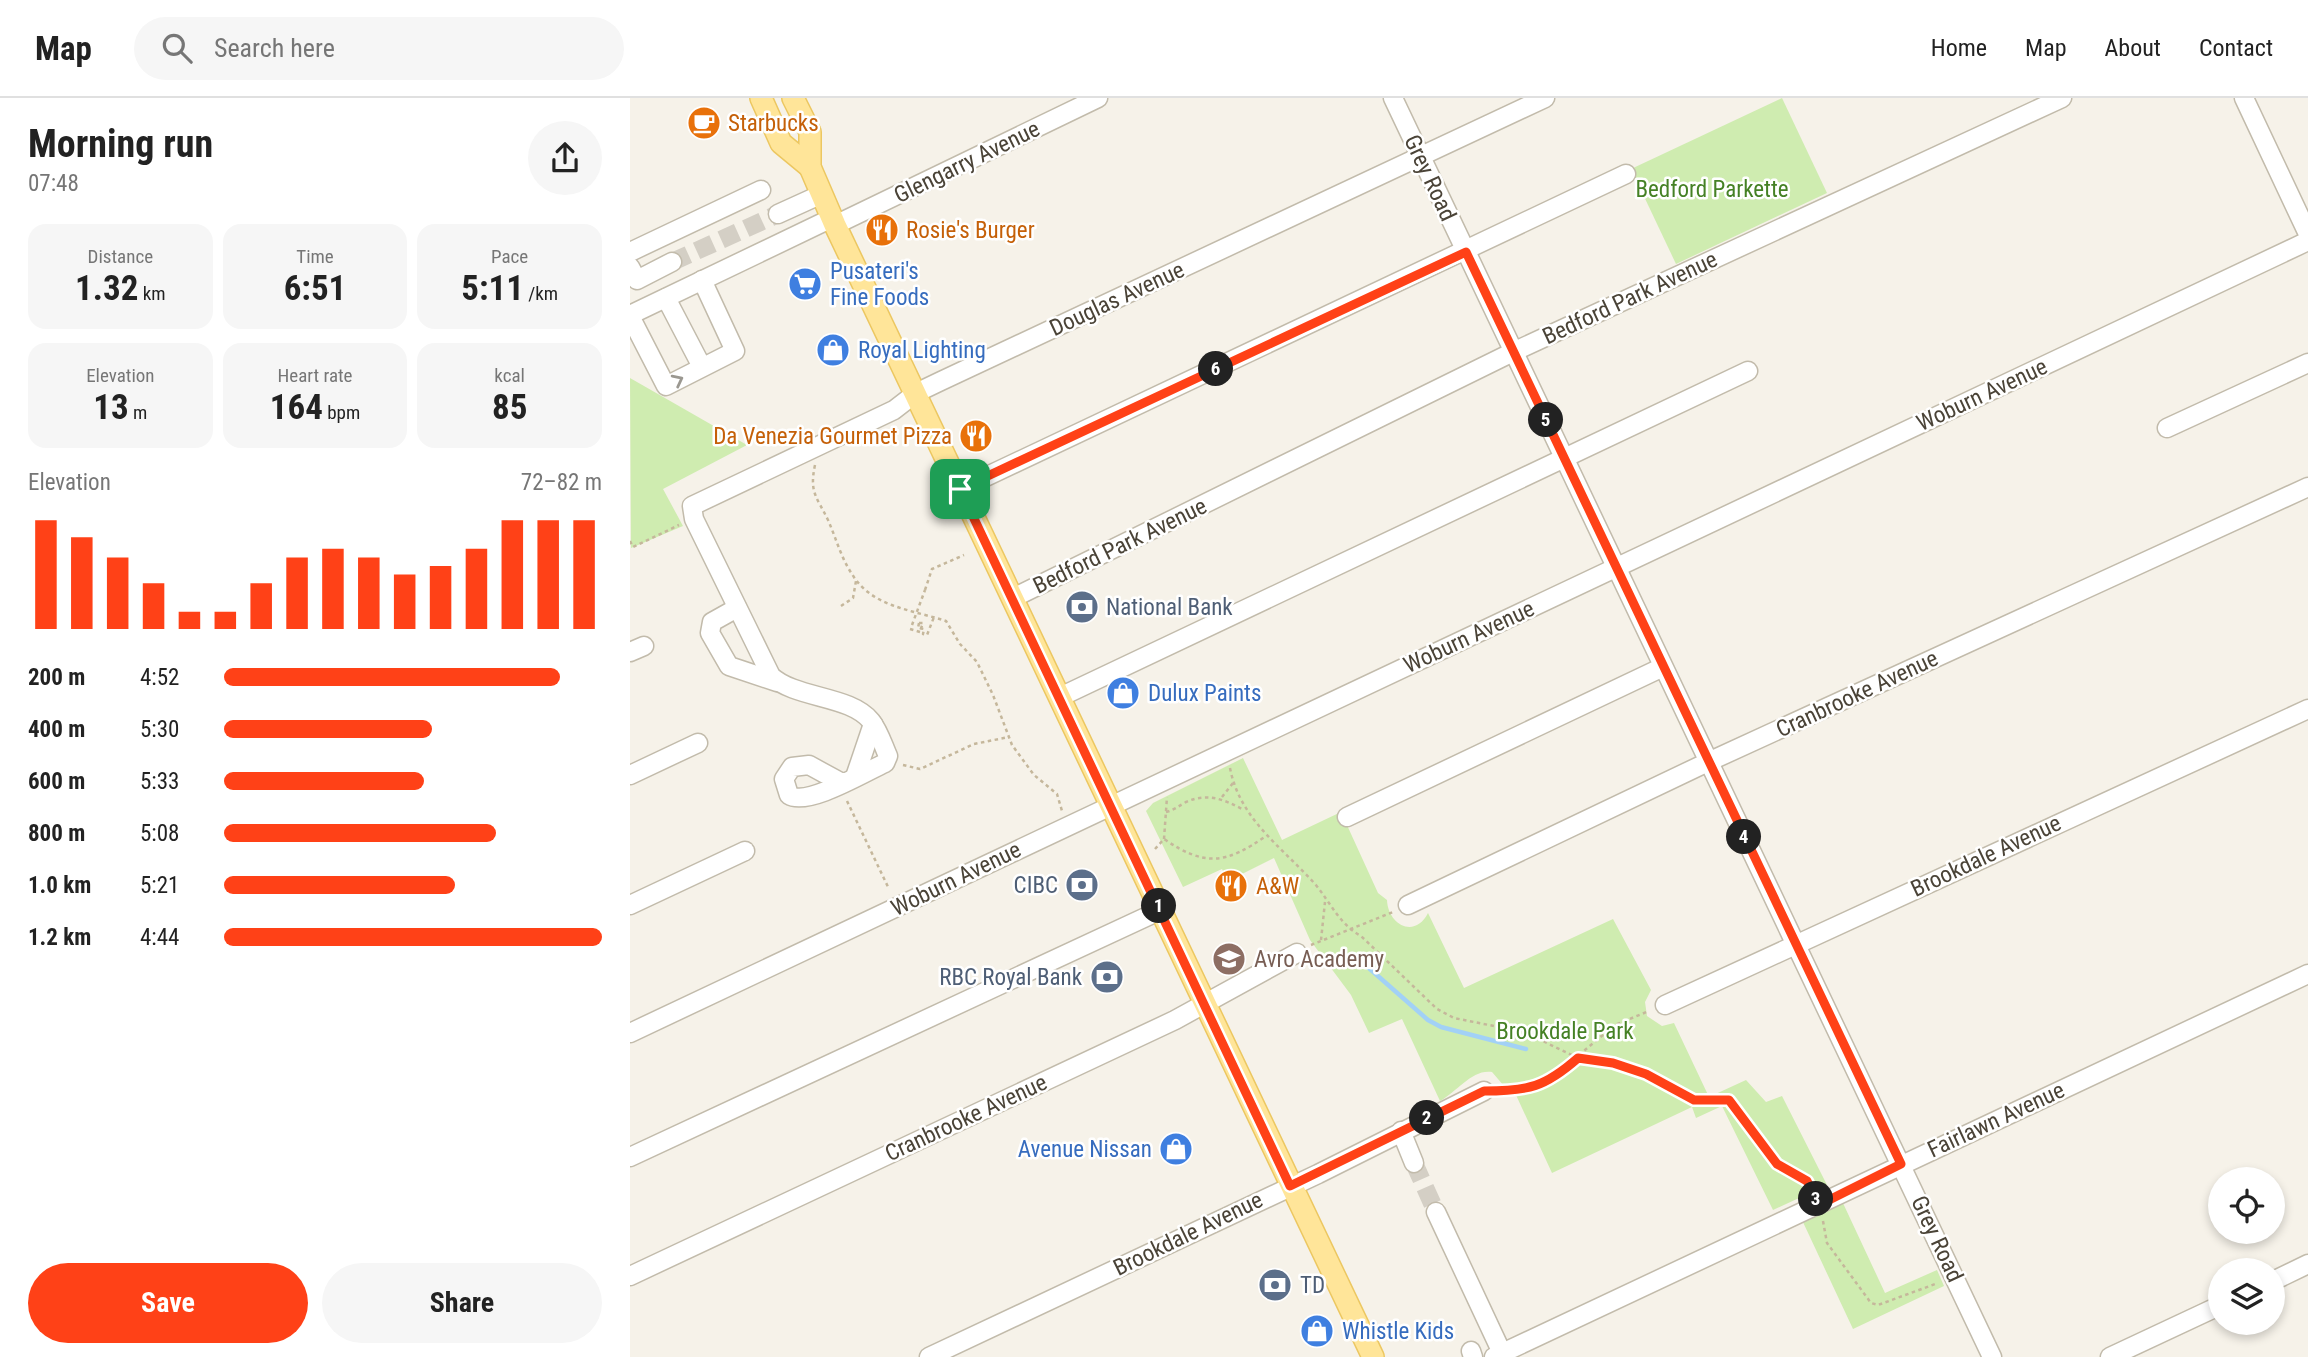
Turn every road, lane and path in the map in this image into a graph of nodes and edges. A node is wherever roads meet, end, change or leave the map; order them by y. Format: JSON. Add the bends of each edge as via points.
{"nodes":[{"id":1,"x":761,"y":98,"type":"edge"},
{"id":2,"x":793,"y":98,"type":"edge"},
{"id":3,"x":1098,"y":98,"type":"edge"},
{"id":4,"x":1393,"y":98,"type":"edge"},
{"id":5,"x":1545,"y":98,"type":"edge"},
{"id":6,"x":2062,"y":98,"type":"edge"},
{"id":7,"x":2244,"y":98,"type":"edge"},
{"id":8,"x":1420,"y":157,"type":"junction"},
{"id":9,"x":810,"y":167,"type":"junction"},
{"id":10,"x":1626,"y":174,"type":"dead end"},
{"id":11,"x":761,"y":190,"type":"dead end"},
{"id":12,"x":822,"y":194,"type":"junction"},
{"id":13,"x":778,"y":214,"type":"tunnel mouth"},
{"id":14,"x":833,"y":221,"type":"junction"},
{"id":15,"x":2308,"y":234,"type":"edge"},
{"id":16,"x":2308,"y":241,"type":"edge"},
{"id":17,"x":630,"y":252,"type":"edge"},
{"id":18,"x":1466,"y":252,"type":"junction"},
{"id":19,"x":672,"y":262,"type":"tunnel mouth"},
{"id":20,"x":632,"y":270,"type":"edge"},
{"id":21,"x":702,"y":280,"type":"junction"},
{"id":22,"x":666,"y":298,"type":"junction"},
{"id":23,"x":630,"y":316,"type":"edge"},
{"id":24,"x":1513,"y":352,"type":"junction"},
{"id":25,"x":2308,"y":363,"type":"edge"},
{"id":26,"x":702,"y":367,"type":"junction"},
{"id":27,"x":1748,"y":370,"type":"dead end"},
{"id":28,"x":916,"y":393,"type":"junction"},
{"id":29,"x":2167,"y":428,"type":"dead end"},
{"id":30,"x":1564,"y":458,"type":"junction"},
{"id":31,"x":815,"y":464,"type":"dead end"},
{"id":32,"x":2308,"y":487,"type":"edge"},
{"id":33,"x":960,"y":489,"type":"junction"},
{"id":34,"x":682,"y":524,"type":"dead end"},
{"id":35,"x":630,"y":541,"type":"edge"},
{"id":36,"x":964,"y":555,"type":"dead end"},
{"id":37,"x":1616,"y":567,"type":"junction"},
{"id":38,"x":856,"y":581,"type":"junction"},
{"id":39,"x":1013,"y":598,"type":"junction"},
{"id":40,"x":841,"y":606,"type":"dead end"},
{"id":41,"x":737,"y":608,"type":"junction"},
{"id":42,"x":934,"y":617,"type":"junction"},
{"id":43,"x":1663,"y":667,"type":"junction"},
{"id":44,"x":780,"y":683,"type":"junction"},
{"id":45,"x":1060,"y":697,"type":"junction"},
{"id":46,"x":2308,"y":709,"type":"edge"},
{"id":47,"x":873,"y":724,"type":"junction"},
{"id":48,"x":1009,"y":737,"type":"junction"},
{"id":49,"x":698,"y":743,"type":"dead end"},
{"id":50,"x":1223,"y":752,"type":"junction"},
{"id":51,"x":898,"y":762,"type":"dead end"},
{"id":52,"x":1708,"y":762,"type":"junction"},
{"id":53,"x":630,"y":775,"type":"edge"},
{"id":54,"x":1163,"y":781,"type":"junction"},
{"id":55,"x":847,"y":783,"type":"junction"},
{"id":56,"x":1233,"y":783,"type":"junction"},
{"id":57,"x":1222,"y":798,"type":"junction"},
{"id":58,"x":1111,"y":805,"type":"junction"},
{"id":59,"x":1062,"y":811,"type":"dead end"},
{"id":60,"x":1166,"y":812,"type":"junction"},
{"id":61,"x":1247,"y":812,"type":"junction"},
{"id":62,"x":1347,"y":817,"type":"dead end"},
{"id":63,"x":1266,"y":836,"type":"junction"},
{"id":64,"x":1164,"y":839,"type":"junction"},
{"id":65,"x":1155,"y":849,"type":"dead end"},
{"id":66,"x":745,"y":851,"type":"dead end"},
{"id":67,"x":889,"y":889,"type":"dead end"},
{"id":68,"x":1326,"y":900,"type":"junction"},
{"id":69,"x":630,"y":905,"type":"edge"},
{"id":70,"x":1408,"y":905,"type":"joint"},
{"id":71,"x":1161,"y":910,"type":"junction"},
{"id":72,"x":1348,"y":929,"type":"junction"},
{"id":73,"x":1321,"y":940,"type":"junction"},
{"id":74,"x":1795,"y":944,"type":"junction"},
{"id":75,"x":1297,"y":953,"type":"joint"},
{"id":76,"x":2308,"y":974,"type":"edge"},
{"id":77,"x":1206,"y":1004,"type":"junction"},
{"id":78,"x":1665,"y":1005,"type":"joint"},
{"id":79,"x":630,"y":1033,"type":"edge"},
{"id":80,"x":1578,"y":1058,"type":"junction"},
{"id":81,"x":1484,"y":1091,"type":"joint"},
{"id":82,"x":1401,"y":1131,"type":"junction"},
{"id":83,"x":630,"y":1157,"type":"edge"},
{"id":84,"x":1414,"y":1163,"type":"tunnel mouth"},
{"id":85,"x":1901,"y":1164,"type":"junction"},
{"id":86,"x":1290,"y":1186,"type":"junction"},
{"id":87,"x":1819,"y":1205,"type":"junction"},
{"id":88,"x":1436,"y":1212,"type":"tunnel mouth"},
{"id":89,"x":2308,"y":1264,"type":"edge"},
{"id":90,"x":2285,"y":1275,"type":"edge"},
{"id":91,"x":630,"y":1276,"type":"edge"},
{"id":92,"x":1954,"y":1276,"type":"junction"},
{"id":93,"x":2208,"y":1311,"type":"edge"},
{"id":94,"x":1498,"y":1355,"type":"edge"},
{"id":95,"x":929,"y":1357,"type":"edge"},
{"id":96,"x":1373,"y":1357,"type":"edge"},
{"id":97,"x":1992,"y":1357,"type":"edge"},
{"id":98,"x":2110,"y":1357,"type":"edge"}],
"edges":[{"from":1,"to":9,"type":"main road","via":[[781,143]]},
{"from":2,"to":9,"type":"main road","via":[[810,132]]},
{"from":3,"to":14,"type":"street","name":"Glengarry Avenue"},
{"from":4,"to":8,"type":"street","name":"Grey Road"},
{"from":5,"to":8,"type":"street","name":"Douglas Avenue"},
{"from":6,"to":24,"type":"street","name":"Bedford Park Avenue"},
{"from":7,"to":15,"type":"street"},
{"from":8,"to":18,"type":"street","name":"Grey Road"},
{"from":8,"to":28,"type":"street","name":"Douglas Avenue"},
{"from":9,"to":12,"type":"main road"},
{"from":10,"to":18,"type":"street"},
{"from":11,"to":17,"type":"street"},
{"from":12,"to":13,"type":"street"},
{"from":12,"to":14,"type":"main road"},
{"from":14,"to":21,"type":"street","name":"Glengarry Avenue"},
{"from":14,"to":28,"type":"main road"},
{"from":16,"to":37,"type":"street","name":"Woburn Avenue"},
{"from":18,"to":24,"type":"street","name":"Grey Road"},
{"from":18,"to":33,"type":"street"},
{"from":19,"to":20,"type":"street"},
{"from":21,"to":22,"type":"street","name":"Glengarry Avenue"},
{"from":21,"to":26,"type":"street","via":[[735,351]]},
{"from":22,"to":23,"type":"street","name":"Glengarry Avenue"},
{"from":22,"to":26,"type":"street"},
{"from":23,"to":26,"type":"street","one_way":true,"via":[[666,386]]},
{"from":24,"to":30,"type":"street","name":"Grey Road"},
{"from":24,"to":39,"type":"street","name":"Bedford Park Avenue"},
{"from":25,"to":29,"type":"street"},
{"from":27,"to":30,"type":"street"},
{"from":28,"to":33,"type":"main road"},
{"from":28,"to":41,"type":"street","name":"Douglas Avenue","via":[[894,410],[692,506]]},
{"from":30,"to":37,"type":"street","name":"Grey Road"},
{"from":30,"to":45,"type":"street"},
{"from":31,"to":38,"type":"path","via":[[813,495]]},
{"from":32,"to":52,"type":"street","name":"Cranbrooke Avenue"},
{"from":33,"to":39,"type":"main road"},
{"from":34,"to":35,"type":"path","via":[[633,547]]},
{"from":36,"to":42,"type":"path","bridge":true,"via":[[932,569],[911,629],[920,632],[916,631],[921,623],[918,628],[925,629],[927,635]]},
{"from":37,"to":43,"type":"street","name":"Grey Road"},
{"from":37,"to":50,"type":"street","name":"Woburn Avenue"},
{"from":38,"to":40,"type":"path","via":[[853,598]]},
{"from":38,"to":42,"type":"path","via":[[884,601]]},
{"from":39,"to":45,"type":"main road"},
{"from":41,"to":44,"type":"street","via":[[767,670]]},
{"from":41,"to":44,"type":"street","via":[[710,624],[723,658],[737,670]]},
{"from":42,"to":48,"type":"path","via":[[946,621],[977,662]]},
{"from":43,"to":52,"type":"street","name":"Grey Road"},
{"from":43,"to":62,"type":"street"},
{"from":44,"to":47,"type":"street","via":[[859,711]]},
{"from":45,"to":58,"type":"main road"},
{"from":46,"to":74,"type":"street","name":"Brookdale Avenue"},
{"from":47,"to":55,"type":"street"},
{"from":47,"to":55,"type":"street","via":[[888,761]]},
{"from":48,"to":51,"type":"path","via":[[974,744],[920,769]]},
{"from":48,"to":59,"type":"path","via":[[1034,775],[1057,794]]},
{"from":49,"to":53,"type":"street"},
{"from":50,"to":54,"type":"street","name":"Woburn Avenue"},
{"from":50,"to":56,"type":"path"},
{"from":52,"to":70,"type":"street","name":"Cranbrooke Avenue"},
{"from":52,"to":74,"type":"street","name":"Grey Road"},
{"from":54,"to":58,"type":"street","name":"Woburn Avenue"},
{"from":54,"to":60,"type":"path"},
{"from":55,"to":67,"type":"path"},
{"from":56,"to":57,"type":"path"},
{"from":56,"to":61,"type":"path"},
{"from":57,"to":60,"type":"path","via":[[1194,799]]},
{"from":57,"to":61,"type":"path"},
{"from":58,"to":71,"type":"main road"},
{"from":58,"to":79,"type":"street","name":"Woburn Avenue"},
{"from":60,"to":64,"type":"path"},
{"from":61,"to":63,"type":"path"},
{"from":63,"to":64,"type":"path","via":[[1235,855],[1210,860],[1192,856]]},
{"from":63,"to":68,"type":"path"},
{"from":64,"to":65,"type":"path"},
{"from":66,"to":69,"type":"street"},
{"from":68,"to":72,"type":"path"},
{"from":68,"to":73,"type":"path"},
{"from":70,"to":72,"type":"path"},
{"from":71,"to":77,"type":"main road"},
{"from":71,"to":83,"type":"street"},
{"from":72,"to":73,"type":"path"},
{"from":72,"to":80,"type":"path","via":[[1437,1009],[1454,1018],[1524,1032]]},
{"from":73,"to":75,"type":"path"},
{"from":74,"to":78,"type":"street","name":"Brookdale Avenue"},
{"from":74,"to":85,"type":"street","name":"Grey Road"},
{"from":75,"to":77,"type":"street","name":"Cranbrooke Avenue"},
{"from":76,"to":85,"type":"street","name":"Fairlawn Avenue"},
{"from":77,"to":86,"type":"main road"},
{"from":77,"to":91,"type":"street","name":"Cranbrooke Avenue"},
{"from":78,"to":80,"type":"path","via":[[1615,1025]]},
{"from":80,"to":81,"type":"path","via":[[1544,1084]]},
{"from":80,"to":87,"type":"path","via":[[1646,1074],[1694,1100],[1729,1100],[1777,1164],[1807,1181]]},
{"from":81,"to":82,"type":"street","name":"Brookdale Avenue"},
{"from":82,"to":84,"type":"street"},
{"from":82,"to":86,"type":"street","name":"Brookdale Avenue"},
{"from":85,"to":87,"type":"street","name":"Fairlawn Avenue"},
{"from":85,"to":92,"type":"street","name":"Grey Road"},
{"from":86,"to":95,"type":"street","name":"Brookdale Avenue"},
{"from":86,"to":96,"type":"main road"},
{"from":87,"to":92,"type":"path","via":[[1827,1242],[1871,1303],[1878,1305]]},
{"from":87,"to":94,"type":"street","name":"Fairlawn Avenue"},
{"from":88,"to":94,"type":"street"},
{"from":89,"to":90,"type":"street"},
{"from":92,"to":97,"type":"street","name":"Grey Road"},
{"from":93,"to":98,"type":"street"}]}
